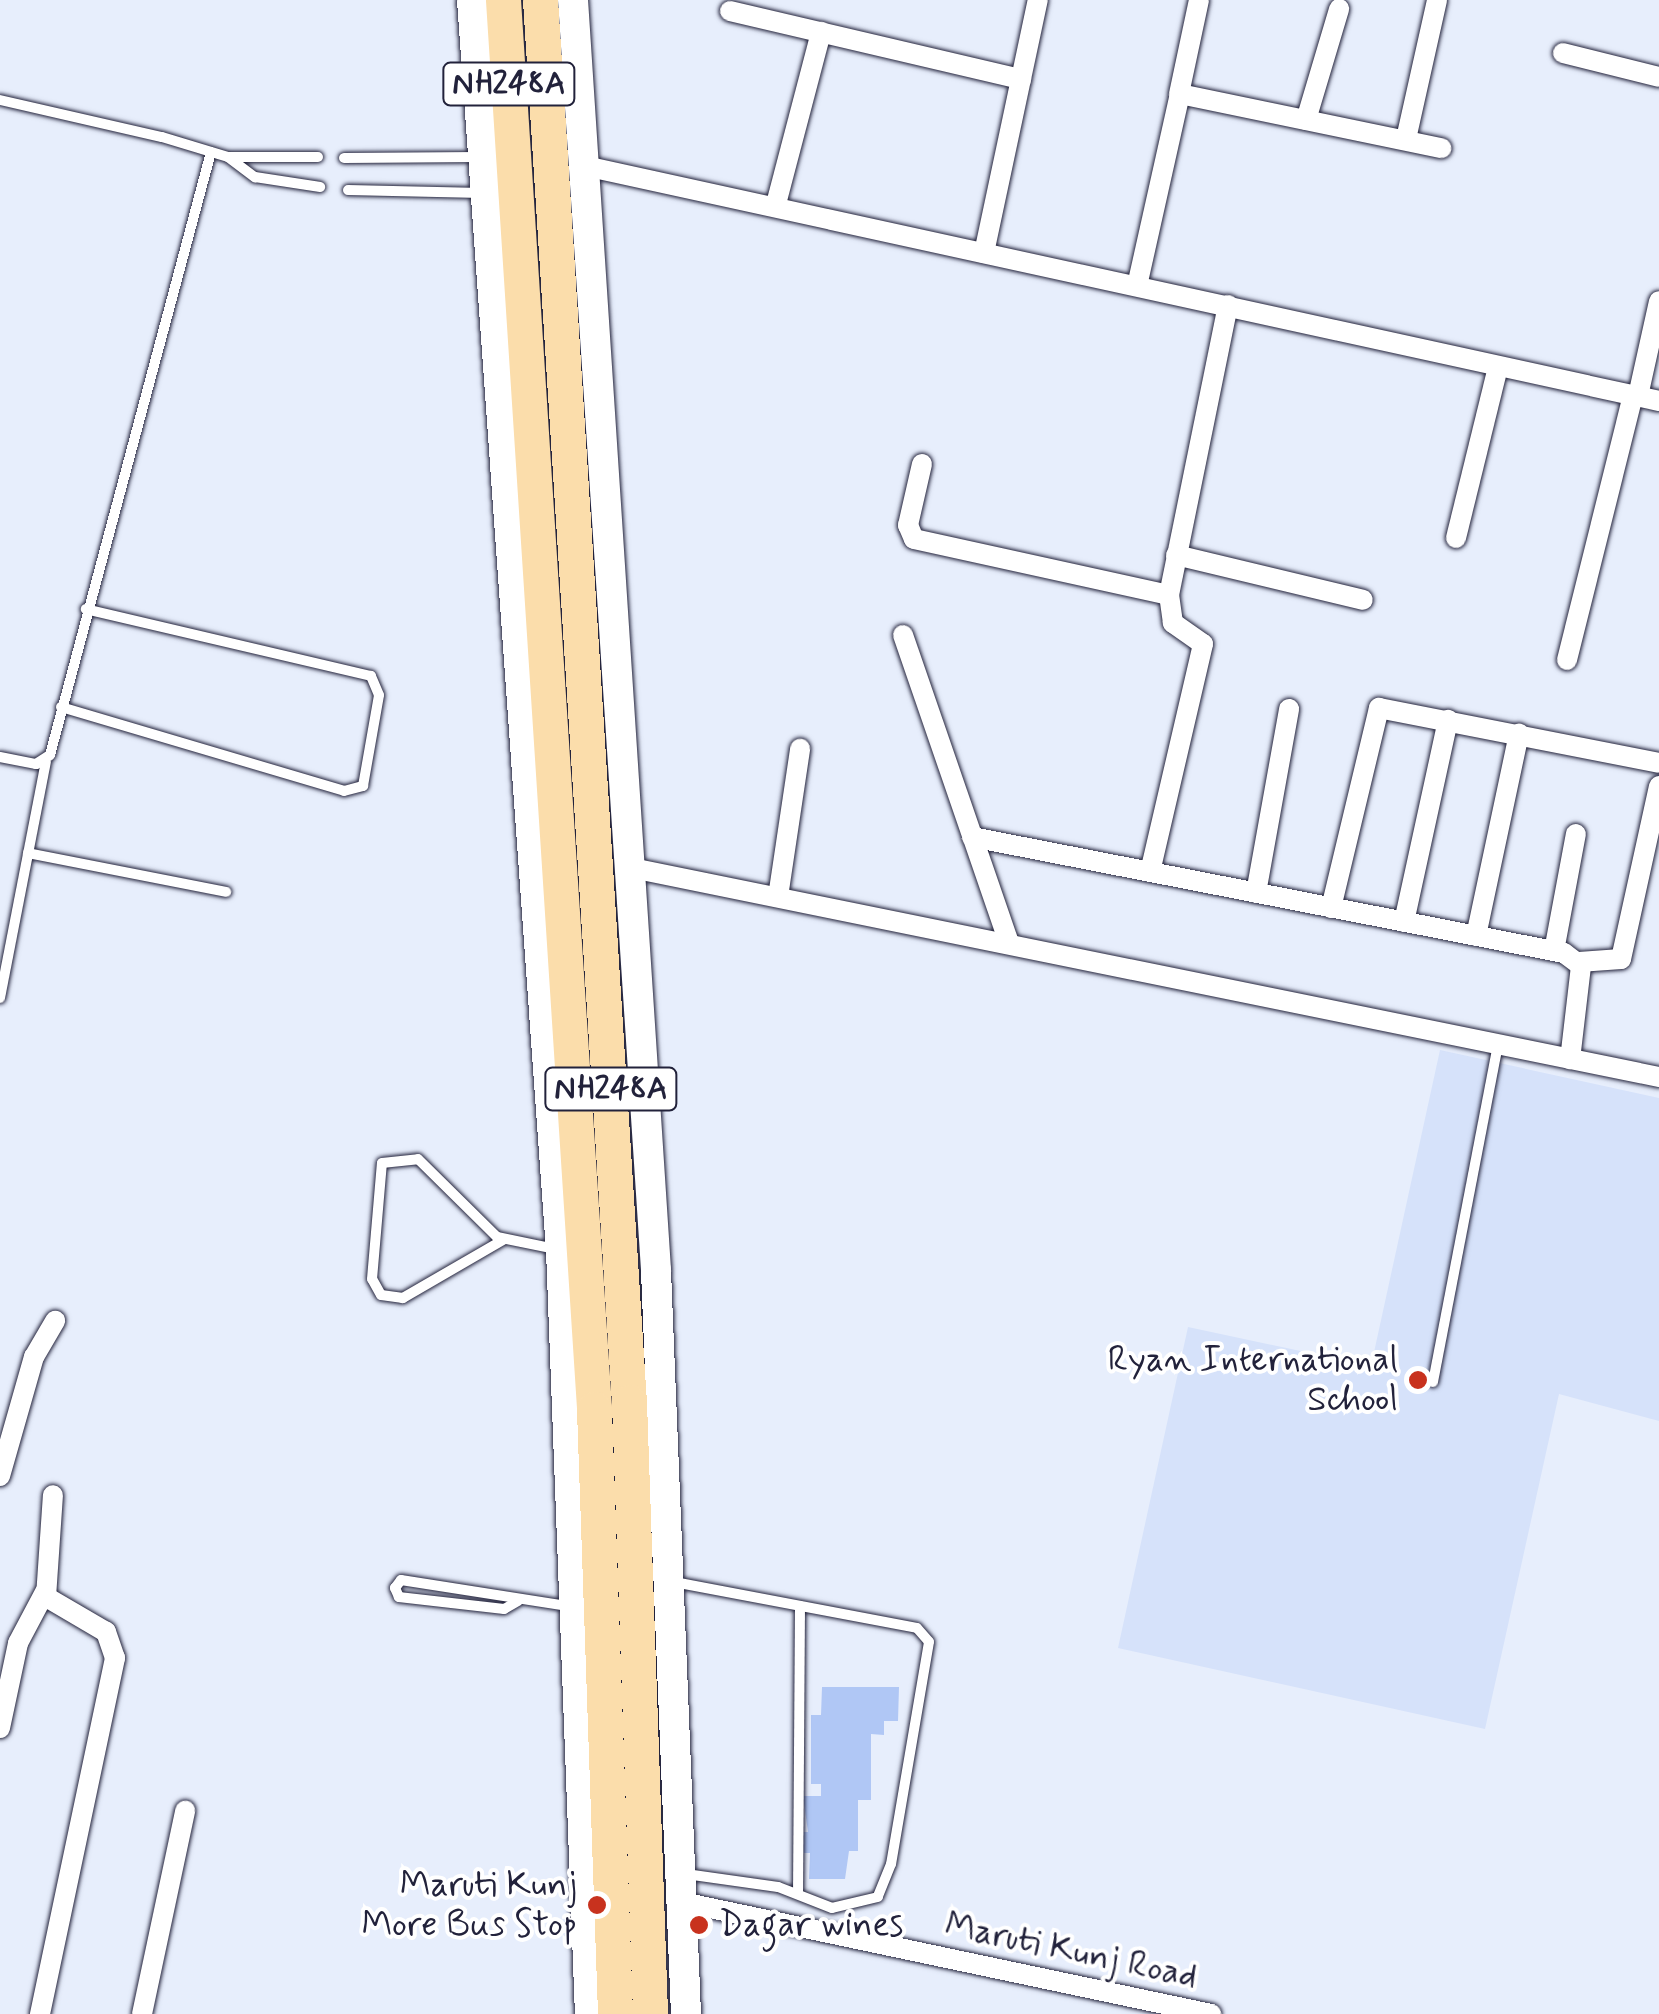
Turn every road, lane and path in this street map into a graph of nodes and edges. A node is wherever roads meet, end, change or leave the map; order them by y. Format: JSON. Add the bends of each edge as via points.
{"nodes":[{"id":1,"x":472,"y":0,"type":"edge"},
{"id":2,"x":503,"y":0,"type":"edge"},
{"id":3,"x":540,"y":0,"type":"edge"},
{"id":4,"x":573,"y":0,"type":"edge"},
{"id":5,"x":1038,"y":0,"type":"edge"},
{"id":6,"x":1199,"y":0,"type":"edge"},
{"id":7,"x":1437,"y":0,"type":"edge"},
{"id":8,"x":1339,"y":9,"type":"dead end"},
{"id":9,"x":730,"y":11,"type":"dead end"},
{"id":10,"x":821,"y":32,"type":"junction"},
{"id":11,"x":1563,"y":53,"type":"dead end"},
{"id":12,"x":1659,"y":77,"type":"edge"},
{"id":13,"x":1021,"y":79,"type":"junction"},
{"id":14,"x":1178,"y":94,"type":"junction"},
{"id":15,"x":0,"y":100,"type":"edge"},
{"id":16,"x":1306,"y":120,"type":"junction"},
{"id":17,"x":1406,"y":139,"type":"junction"},
{"id":18,"x":1441,"y":148,"type":"dead end"},
{"id":19,"x":211,"y":152,"type":"junction"},
{"id":20,"x":318,"y":157,"type":"dead end"},
{"id":21,"x":228,"y":158,"type":"junction"},
{"id":22,"x":344,"y":158,"type":"dead end"},
{"id":23,"x":500,"y":163,"type":"junction"},
{"id":24,"x":569,"y":165,"type":"junction"},
{"id":25,"x":320,"y":187,"type":"dead end"},
{"id":26,"x":348,"y":190,"type":"dead end"},
{"id":27,"x":488,"y":193,"type":"junction"},
{"id":28,"x":776,"y":204,"type":"junction"},
{"id":29,"x":984,"y":254,"type":"junction"},
{"id":30,"x":1137,"y":286,"type":"junction"},
{"id":31,"x":1659,"y":300,"type":"edge"},
{"id":32,"x":1228,"y":305,"type":"junction"},
{"id":33,"x":1498,"y":367,"type":"junction"},
{"id":34,"x":1643,"y":397,"type":"edge"},
{"id":35,"x":922,"y":464,"type":"dead end"},
{"id":36,"x":1456,"y":538,"type":"dead end"},
{"id":37,"x":1176,"y":555,"type":"junction"},
{"id":38,"x":1169,"y":594,"type":"junction"},
{"id":39,"x":1362,"y":600,"type":"dead end"},
{"id":40,"x":86,"y":609,"type":"junction"},
{"id":41,"x":903,"y":635,"type":"dead end"},
{"id":42,"x":1567,"y":660,"type":"dead end"},
{"id":43,"x":61,"y":706,"type":"junction"},
{"id":44,"x":1289,"y":709,"type":"dead end"},
{"id":45,"x":1448,"y":720,"type":"junction"},
{"id":46,"x":1519,"y":734,"type":"junction"},
{"id":47,"x":800,"y":749,"type":"dead end"},
{"id":48,"x":0,"y":757,"type":"edge"},
{"id":49,"x":46,"y":761,"type":"junction"},
{"id":50,"x":1659,"y":763,"type":"edge"},
{"id":51,"x":1659,"y":786,"type":"edge"},
{"id":52,"x":1576,"y":834,"type":"dead end"},
{"id":53,"x":972,"y":837,"type":"junction"},
{"id":54,"x":28,"y":853,"type":"junction"},
{"id":55,"x":632,"y":868,"type":"junction"},
{"id":56,"x":1150,"y":872,"type":"junction"},
{"id":57,"x":226,"y":892,"type":"dead end"},
{"id":58,"x":1256,"y":893,"type":"junction"},
{"id":59,"x":778,"y":898,"type":"junction"},
{"id":60,"x":1331,"y":908,"type":"junction"},
{"id":61,"x":1404,"y":922,"type":"junction"},
{"id":62,"x":1476,"y":936,"type":"junction"},
{"id":63,"x":1009,"y":943,"type":"junction"},
{"id":64,"x":1554,"y":951,"type":"junction"},
{"id":65,"x":1579,"y":962,"type":"junction"},
{"id":66,"x":0,"y":998,"type":"edge"},
{"id":67,"x":1498,"y":1044,"type":"junction"},
{"id":68,"x":1570,"y":1058,"type":"junction"},
{"id":69,"x":1659,"y":1077,"type":"edge"},
{"id":70,"x":503,"y":1240,"type":"junction"},
{"id":71,"x":561,"y":1250,"type":"junction"},
{"id":72,"x":55,"y":1321,"type":"dead end"},
{"id":73,"x":1432,"y":1382,"type":"dead end"},
{"id":74,"x":0,"y":1476,"type":"edge"},
{"id":75,"x":53,"y":1495,"type":"dead end"},
{"id":76,"x":665,"y":1580,"type":"junction"},
{"id":77,"x":45,"y":1592,"type":"junction"},
{"id":78,"x":518,"y":1601,"type":"junction"},
{"id":79,"x":800,"y":1606,"type":"junction"},
{"id":80,"x":576,"y":1607,"type":"junction"},
{"id":81,"x":4,"y":1684,"type":"edge"},
{"id":82,"x":0,"y":1728,"type":"edge"},
{"id":83,"x":186,"y":1812,"type":"dead end"},
{"id":84,"x":681,"y":1887,"type":"junction"},
{"id":85,"x":798,"y":1894,"type":"junction"},
{"id":86,"x":40,"y":2014,"type":"edge"},
{"id":87,"x":142,"y":2014,"type":"edge"},
{"id":88,"x":590,"y":2014,"type":"edge"},
{"id":89,"x":615,"y":2014,"type":"edge"},
{"id":90,"x":650,"y":2014,"type":"edge"},
{"id":91,"x":686,"y":2014,"type":"edge"},
{"id":92,"x":1212,"y":2014,"type":"edge"}],
"edges":[{"from":1,"to":23,"type":"main road"},
{"from":2,"to":23,"type":"highway","number":"NH248A"},
{"from":3,"to":24,"type":"highway","number":"NH248A"},
{"from":4,"to":24,"type":"main road"},
{"from":5,"to":13,"type":"street"},
{"from":6,"to":14,"type":"street"},
{"from":7,"to":17,"type":"street"},
{"from":8,"to":16,"type":"street"},
{"from":9,"to":10,"type":"street"},
{"from":10,"to":13,"type":"street"},
{"from":10,"to":28,"type":"street"},
{"from":11,"to":12,"type":"street"},
{"from":13,"to":29,"type":"street"},
{"from":14,"to":16,"type":"street"},
{"from":14,"to":30,"type":"street"},
{"from":15,"to":19,"type":"lane"},
{"from":16,"to":17,"type":"street"},
{"from":17,"to":18,"type":"street"},
{"from":19,"to":21,"type":"lane"},
{"from":19,"to":40,"type":"lane"},
{"from":20,"to":21,"type":"lane"},
{"from":21,"to":25,"type":"lane","via":[[256,177]]},
{"from":22,"to":23,"type":"lane"},
{"from":23,"to":27,"type":"main road"},
{"from":23,"to":89,"type":"highway","number":"NH248A","via":[[594,1409]]},
{"from":24,"to":28,"type":"street"},
{"from":24,"to":55,"type":"main road"},
{"from":24,"to":90,"type":"highway","number":"NH248A","via":[[629,1402]]},
{"from":26,"to":27,"type":"lane"},
{"from":27,"to":71,"type":"main road"},
{"from":28,"to":29,"type":"street"},
{"from":29,"to":30,"type":"street"},
{"from":30,"to":32,"type":"street"},
{"from":31,"to":34,"type":"street"},
{"from":32,"to":33,"type":"street"},
{"from":32,"to":37,"type":"street"},
{"from":33,"to":34,"type":"street"},
{"from":33,"to":36,"type":"street"},
{"from":34,"to":42,"type":"street"},
{"from":35,"to":38,"type":"street","via":[[908,525],[914,539]]},
{"from":37,"to":38,"type":"street"},
{"from":37,"to":39,"type":"street"},
{"from":38,"to":56,"type":"street","via":[[1173,624],[1203,644]]},
{"from":40,"to":43,"type":"lane"},
{"from":40,"to":43,"type":"lane","via":[[371,676],[379,696],[363,786],[344,791]]},
{"from":41,"to":53,"type":"street"},
{"from":43,"to":49,"type":"lane"},
{"from":44,"to":58,"type":"street"},
{"from":45,"to":46,"type":"street"},
{"from":45,"to":60,"type":"street","via":[[1374,710]]},
{"from":45,"to":61,"type":"street"},
{"from":46,"to":50,"type":"street"},
{"from":46,"to":62,"type":"street"},
{"from":47,"to":59,"type":"street"},
{"from":48,"to":49,"type":"lane"},
{"from":49,"to":54,"type":"lane"},
{"from":51,"to":65,"type":"street","via":[[1621,960]]},
{"from":52,"to":64,"type":"street"},
{"from":53,"to":56,"type":"street"},
{"from":53,"to":63,"type":"street"},
{"from":54,"to":57,"type":"lane"},
{"from":54,"to":66,"type":"lane"},
{"from":55,"to":59,"type":"street"},
{"from":55,"to":76,"type":"main road"},
{"from":56,"to":58,"type":"street"},
{"from":58,"to":60,"type":"street"},
{"from":59,"to":63,"type":"street"},
{"from":60,"to":61,"type":"street"},
{"from":61,"to":62,"type":"street"},
{"from":62,"to":64,"type":"street"},
{"from":63,"to":67,"type":"street"},
{"from":64,"to":65,"type":"street"},
{"from":65,"to":68,"type":"street"},
{"from":67,"to":68,"type":"street"},
{"from":67,"to":73,"type":"lane"},
{"from":68,"to":69,"type":"street"},
{"from":70,"to":70,"type":"lane","via":[[426,1164],[408,1157],[382,1163],[372,1280],[382,1295],[403,1298]]},
{"from":70,"to":71,"type":"lane"},
{"from":71,"to":80,"type":"main road"},
{"from":72,"to":74,"type":"street","via":[[28,1373]]},
{"from":75,"to":77,"type":"street"},
{"from":76,"to":79,"type":"lane"},
{"from":76,"to":84,"type":"main road"},
{"from":77,"to":81,"type":"street","via":[[25,1624]]},
{"from":77,"to":86,"type":"street","via":[[54,1608],[106,1632],[115,1658]]},
{"from":78,"to":78,"type":"lane","via":[[504,1608],[399,1598],[395,1588],[401,1580]]},
{"from":78,"to":80,"type":"lane"},
{"from":79,"to":85,"type":"lane"},
{"from":79,"to":85,"type":"lane","via":[[916,1628],[929,1642],[882,1890],[868,1904],[842,1909]]},
{"from":80,"to":88,"type":"main road"},
{"from":81,"to":82,"type":"street"},
{"from":83,"to":87,"type":"street"},
{"from":84,"to":85,"type":"lane"},
{"from":84,"to":91,"type":"main road"},
{"from":84,"to":92,"type":"street","name":"Maruti Kunj Road"}]}
